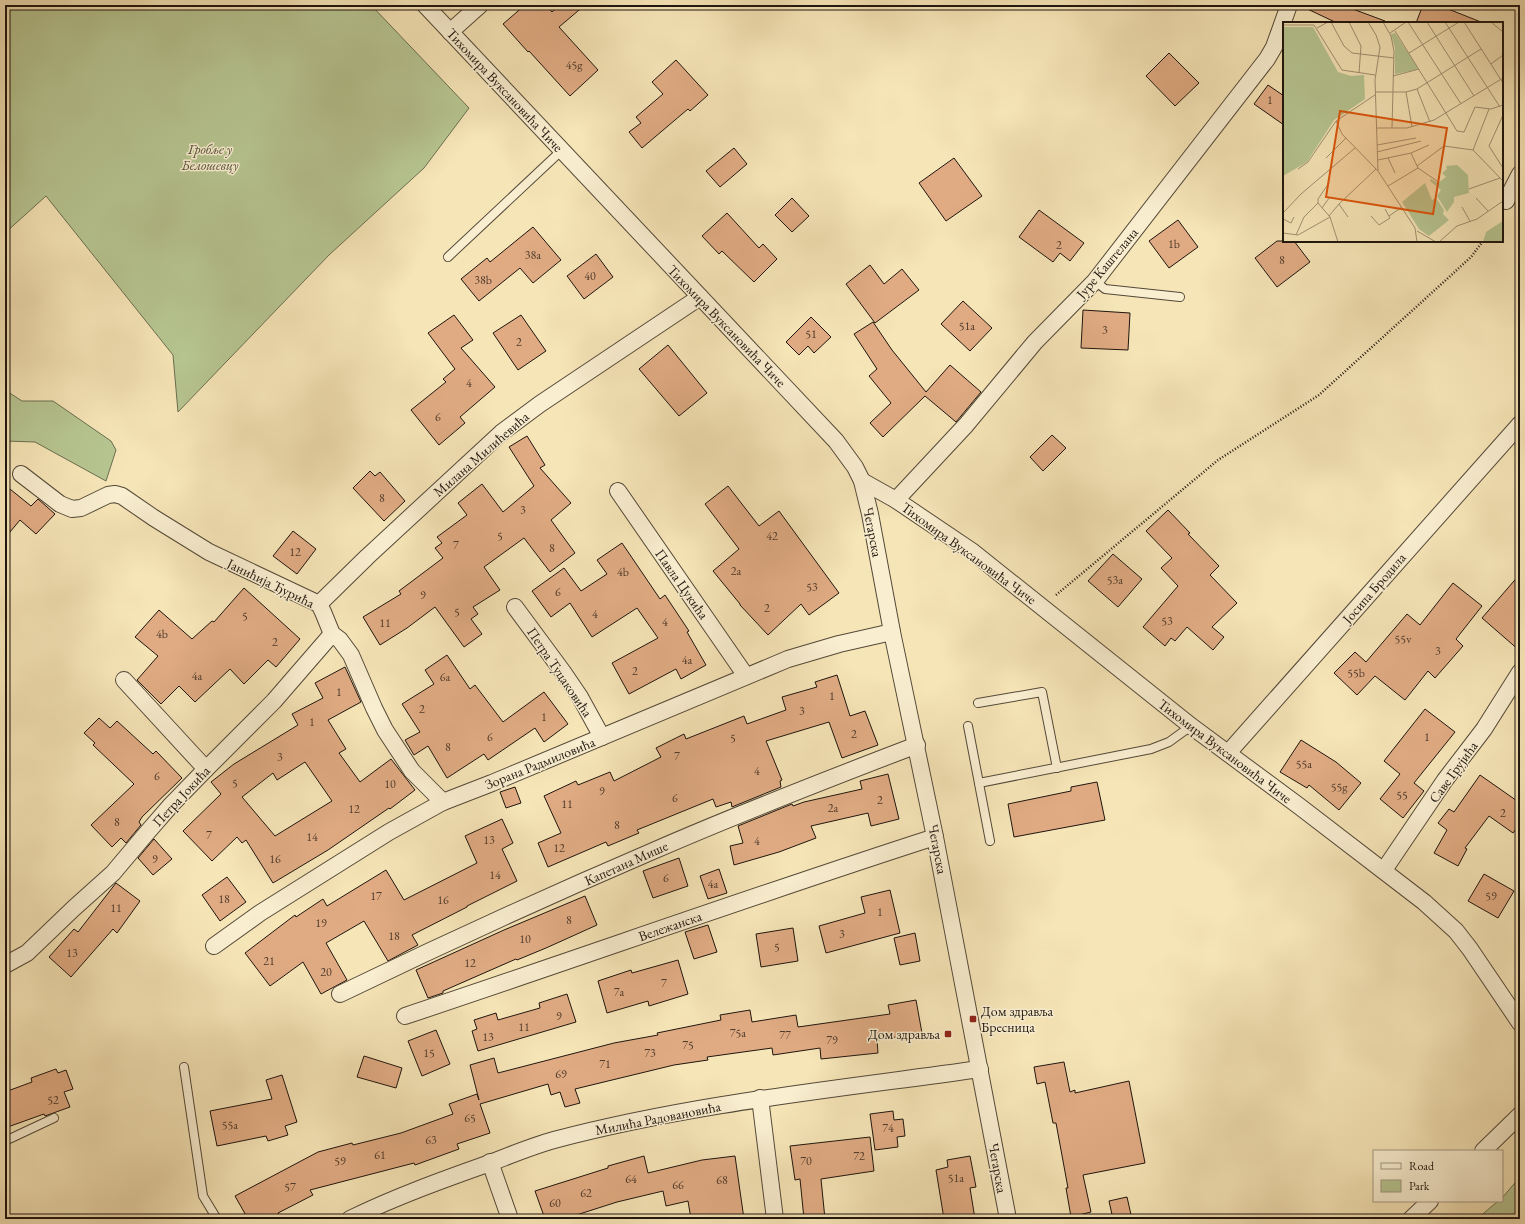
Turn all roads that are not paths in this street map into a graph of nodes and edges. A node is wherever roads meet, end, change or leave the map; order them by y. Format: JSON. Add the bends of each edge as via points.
{"nodes":[{"id":1,"x":424,"y":5,"type":"edge"},
{"id":2,"x":480,"y":5,"type":"edge"},
{"id":3,"x":1290,"y":5,"type":"edge"},
{"id":4,"x":1284,"y":22,"type":"edge"},
{"id":5,"x":1283,"y":23,"type":"edge"},
{"id":6,"x":450,"y":32,"type":"junction"},
{"id":7,"x":562,"y":151,"type":"junction"},
{"id":8,"x":1520,"y":174,"type":"edge"},
{"id":9,"x":1506,"y":201,"type":"dead end"},
{"id":10,"x":448,"y":257,"type":"dead end"},
{"id":11,"x":1095,"y":282,"type":"junction"},
{"id":12,"x":700,"y":297,"type":"junction"},
{"id":13,"x":1180,"y":297,"type":"dead end"},
{"id":14,"x":1520,"y":424,"type":"edge"},
{"id":15,"x":21,"y":474,"type":"dead end"},
{"id":16,"x":862,"y":481,"type":"junction"},
{"id":17,"x":618,"y":492,"type":"dead end"},
{"id":18,"x":896,"y":500,"type":"junction"},
{"id":19,"x":319,"y":604,"type":"junction"},
{"id":20,"x":515,"y":607,"type":"dead end"},
{"id":21,"x":892,"y":632,"type":"junction"},
{"id":22,"x":332,"y":634,"type":"junction"},
{"id":23,"x":1520,"y":672,"type":"edge"},
{"id":24,"x":746,"y":676,"type":"junction"},
{"id":25,"x":124,"y":680,"type":"dead end"},
{"id":26,"x":978,"y":703,"type":"dead end"},
{"id":27,"x":968,"y":726,"type":"dead end"},
{"id":28,"x":1191,"y":726,"type":"junction"},
{"id":29,"x":602,"y":737,"type":"junction"},
{"id":30,"x":917,"y":745,"type":"junction"},
{"id":31,"x":1228,"y":753,"type":"junction"},
{"id":32,"x":1057,"y":768,"type":"junction"},
{"id":33,"x":206,"y":769,"type":"junction"},
{"id":34,"x":978,"y":783,"type":"junction"},
{"id":35,"x":443,"y":802,"type":"junction"},
{"id":36,"x":935,"y":837,"type":"junction"},
{"id":37,"x":990,"y":841,"type":"dead end"},
{"id":38,"x":1384,"y":870,"type":"junction"},
{"id":39,"x":214,"y":946,"type":"dead end"},
{"id":40,"x":5,"y":965,"type":"edge"},
{"id":41,"x":340,"y":994,"type":"dead end"},
{"id":42,"x":405,"y":1016,"type":"dead end"},
{"id":43,"x":1520,"y":1023,"type":"edge"},
{"id":44,"x":184,"y":1066,"type":"dead end"},
{"id":45,"x":980,"y":1069,"type":"junction"},
{"id":46,"x":760,"y":1098,"type":"junction"},
{"id":47,"x":1520,"y":1115,"type":"edge"},
{"id":48,"x":54,"y":1118,"type":"dead end"},
{"id":49,"x":5,"y":1141,"type":"edge"},
{"id":50,"x":1484,"y":1150,"type":"edge"},
{"id":51,"x":490,"y":1162,"type":"junction"},
{"id":52,"x":1429,"y":1202,"type":"edge"},
{"id":53,"x":217,"y":1219,"type":"edge"},
{"id":54,"x":350,"y":1219,"type":"edge"},
{"id":55,"x":510,"y":1219,"type":"edge"},
{"id":56,"x":775,"y":1219,"type":"edge"},
{"id":57,"x":1008,"y":1219,"type":"edge"},
{"id":58,"x":1411,"y":1219,"type":"edge"}],
"edges":[{"from":1,"to":6,"type":"street","name":"Тихомира Вуксановића Чиче"},
{"from":2,"to":6,"type":"street"},
{"from":3,"to":4,"type":"street","name":"Јуре Каштелана"},
{"from":5,"to":11,"type":"street","name":"Јуре Каштелана","via":[[1267,59]]},
{"from":6,"to":7,"type":"street","name":"Тихомира Вуксановића Чиче"},
{"from":7,"to":10,"type":"lane"},
{"from":7,"to":12,"type":"street","name":"Тихомира Вуксановића Чиче"},
{"from":8,"to":9,"type":"street"},
{"from":11,"to":13,"type":"lane","via":[[1105,289]]},
{"from":11,"to":18,"type":"street","name":"Јуре Каштелана","via":[[1035,342],[966,425]]},
{"from":12,"to":16,"type":"street","name":"Тихомира Вуксановића Чиче","via":[[836,441]]},
{"from":12,"to":19,"type":"street","name":"Милана Милићевића","via":[[540,404],[507,429]]},
{"from":14,"to":31,"type":"street","name":"Јосипа Бродила"},
{"from":15,"to":19,"type":"street","name":"Јанићија Ђурића","via":[[60,504],[72,509],[81,508],[108,495],[122,496],[209,552]]},
{"from":16,"to":18,"type":"street","name":"Тихомира Вуксановића Чиче"},
{"from":16,"to":21,"type":"street","name":"Чегарска"},
{"from":17,"to":24,"type":"street","name":"Павла Цукића"},
{"from":18,"to":28,"type":"street","name":"Тихомира Вуксановића Чиче","via":[[973,552]]},
{"from":19,"to":22,"type":"street","name":"Јанићија Ђурића"},
{"from":20,"to":29,"type":"street","name":"Петра Туцаковића","via":[[580,697]]},
{"from":21,"to":24,"type":"street","name":"Зорана Радмиловића","via":[[817,650]]},
{"from":21,"to":30,"type":"street","name":"Чегарска"},
{"from":22,"to":33,"type":"street","name":"Петра Јокића","via":[[274,701]]},
{"from":22,"to":35,"type":"street","name":"Јанићија Ђурића","via":[[351,655],[374,708],[398,751],[412,771]]},
{"from":23,"to":38,"type":"street","name":"Саве Грујића","via":[[1484,729],[1445,780]]},
{"from":24,"to":29,"type":"street","name":"Зорана Радмиловића"},
{"from":25,"to":33,"type":"street"},
{"from":26,"to":32,"type":"lane","via":[[1042,692]]},
{"from":27,"to":34,"type":"lane"},
{"from":28,"to":31,"type":"street","name":"Тихомира Вуксановића Чиче"},
{"from":28,"to":32,"type":"lane","via":[[1169,742],[1151,749]]},
{"from":29,"to":35,"type":"street","name":"Зорана Радмиловића"},
{"from":30,"to":36,"type":"street","name":"Чегарска"},
{"from":30,"to":41,"type":"street","name":"Капетана Мише","via":[[794,792],[652,851]]},
{"from":31,"to":38,"type":"street","name":"Тихомира Вуксановића Чиче"},
{"from":32,"to":34,"type":"lane"},
{"from":33,"to":40,"type":"street","name":"Петра Јокића","via":[[113,873],[27,953]]},
{"from":34,"to":37,"type":"lane"},
{"from":35,"to":39,"type":"street","name":"Зорана Радмиловића","via":[[298,888]]},
{"from":36,"to":42,"type":"street","name":"Вележанска","via":[[804,879]]},
{"from":36,"to":45,"type":"street","name":"Чегарска"},
{"from":38,"to":43,"type":"street","name":"Тихомира Вуксановића Чиче","via":[[1456,931]]},
{"from":44,"to":53,"type":"lane","via":[[203,1196]]},
{"from":45,"to":46,"type":"street","name":"Милића Радовановића"},
{"from":45,"to":57,"type":"street","name":"Чегарска"},
{"from":46,"to":51,"type":"street","name":"Милића Радовановића","via":[[631,1122],[554,1140]]},
{"from":46,"to":56,"type":"street"},
{"from":47,"to":50,"type":"street"},
{"from":48,"to":49,"type":"lane"},
{"from":51,"to":54,"type":"street","name":"Милића Радовановића","via":[[371,1208]]},
{"from":51,"to":55,"type":"street"},
{"from":52,"to":58,"type":"street"}]}
